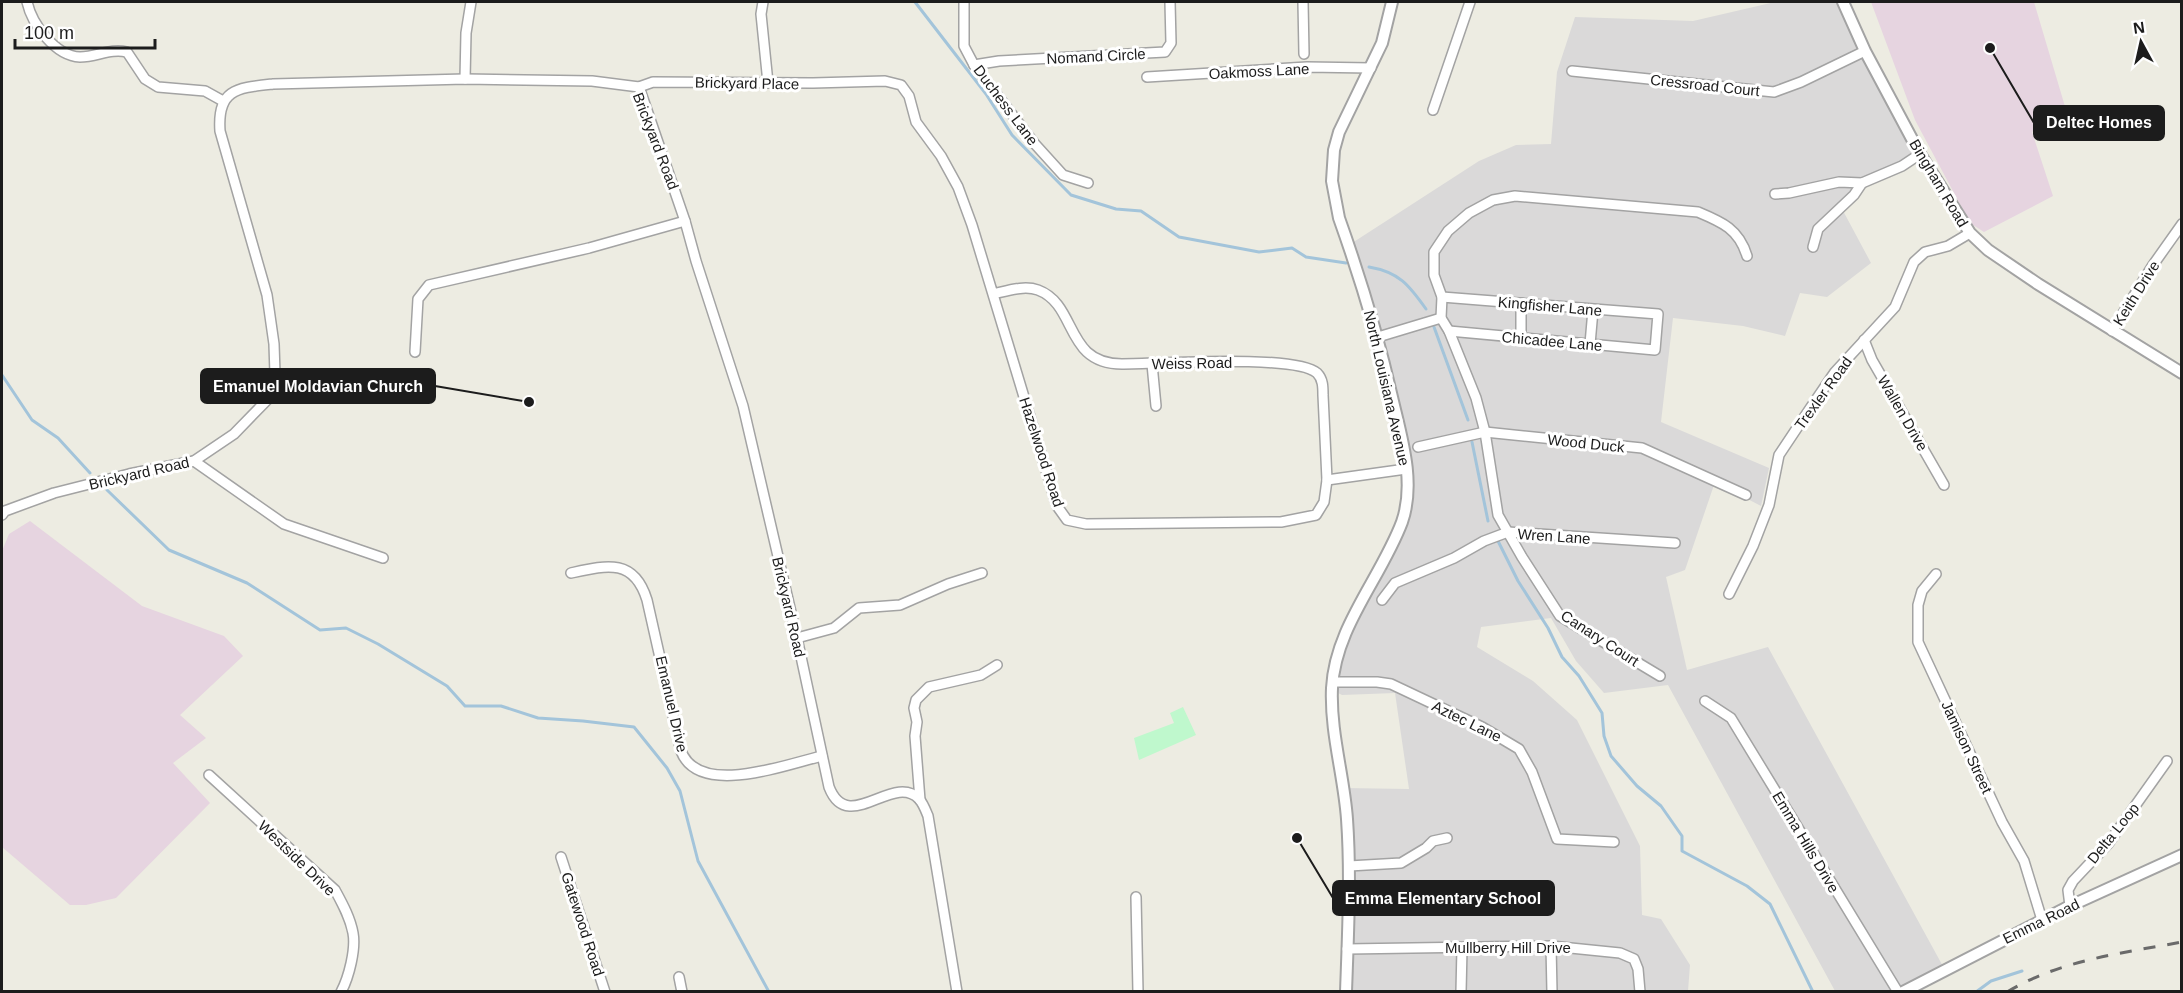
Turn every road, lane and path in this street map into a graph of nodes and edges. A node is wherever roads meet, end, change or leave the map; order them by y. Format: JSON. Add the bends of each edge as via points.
{"nodes":[{"id":1,"x":27,"y":2,"type":"edge"},
{"id":2,"x":471,"y":2,"type":"edge"},
{"id":3,"x":763,"y":2,"type":"edge"},
{"id":4,"x":964,"y":2,"type":"edge"},
{"id":5,"x":1170,"y":2,"type":"edge"},
{"id":6,"x":1303,"y":2,"type":"edge"},
{"id":7,"x":1392,"y":2,"type":"edge"},
{"id":8,"x":1470,"y":2,"type":"edge"},
{"id":9,"x":1843,"y":2,"type":"edge"},
{"id":10,"x":1865,"y":51,"type":"junction"},
{"id":11,"x":1304,"y":54,"type":"dead end"},
{"id":12,"x":975,"y":65,"type":"junction"},
{"id":13,"x":1371,"y":68,"type":"junction"},
{"id":14,"x":1572,"y":71,"type":"dead end"},
{"id":15,"x":1147,"y":77,"type":"dead end"},
{"id":16,"x":465,"y":79,"type":"junction"},
{"id":17,"x":856,"y":82,"type":"joint"},
{"id":18,"x":768,"y":83,"type":"junction"},
{"id":19,"x":639,"y":87,"type":"junction"},
{"id":20,"x":223,"y":100,"type":"junction"},
{"id":21,"x":1433,"y":110,"type":"dead end"},
{"id":22,"x":1920,"y":154,"type":"junction"},
{"id":23,"x":1088,"y":183,"type":"dead end"},
{"id":24,"x":1862,"y":183,"type":"junction"},
{"id":25,"x":1774,"y":194,"type":"dead end"},
{"id":26,"x":685,"y":220,"type":"junction"},
{"id":27,"x":2181,"y":224,"type":"edge"},
{"id":28,"x":1970,"y":233,"type":"junction"},
{"id":29,"x":1813,"y":247,"type":"dead end"},
{"id":30,"x":1747,"y":256,"type":"dead end"},
{"id":31,"x":993,"y":294,"type":"junction"},
{"id":32,"x":1442,"y":297,"type":"junction"},
{"id":33,"x":1521,"y":303,"type":"junction"},
{"id":34,"x":1593,"y":310,"type":"junction"},
{"id":35,"x":1441,"y":318,"type":"junction"},
{"id":36,"x":1449,"y":331,"type":"junction"},
{"id":37,"x":2112,"y":331,"type":"junction"},
{"id":38,"x":1378,"y":338,"type":"junction"},
{"id":39,"x":1521,"y":339,"type":"junction"},
{"id":40,"x":1864,"y":340,"type":"junction"},
{"id":41,"x":1590,"y":344,"type":"junction"},
{"id":42,"x":1655,"y":350,"type":"joint"},
{"id":43,"x":415,"y":352,"type":"dead end"},
{"id":44,"x":1152,"y":364,"type":"junction"},
{"id":45,"x":2181,"y":373,"type":"edge"},
{"id":46,"x":1156,"y":406,"type":"dead end"},
{"id":47,"x":1485,"y":432,"type":"junction"},
{"id":48,"x":1418,"y":447,"type":"dead end"},
{"id":49,"x":194,"y":461,"type":"junction"},
{"id":50,"x":1407,"y":469,"type":"junction"},
{"id":51,"x":1327,"y":480,"type":"junction"},
{"id":52,"x":1944,"y":484,"type":"dead end"},
{"id":53,"x":1746,"y":495,"type":"dead end"},
{"id":54,"x":2,"y":514,"type":"edge"},
{"id":55,"x":1508,"y":532,"type":"junction"},
{"id":56,"x":1674,"y":543,"type":"dead end"},
{"id":57,"x":383,"y":558,"type":"dead end"},
{"id":58,"x":571,"y":573,"type":"dead end"},
{"id":59,"x":982,"y":573,"type":"dead end"},
{"id":60,"x":1936,"y":574,"type":"dead end"},
{"id":61,"x":1729,"y":594,"type":"dead end"},
{"id":62,"x":1382,"y":600,"type":"dead end"},
{"id":63,"x":797,"y":638,"type":"junction"},
{"id":64,"x":997,"y":665,"type":"dead end"},
{"id":65,"x":1660,"y":676,"type":"dead end"},
{"id":66,"x":1333,"y":682,"type":"junction"},
{"id":67,"x":1705,"y":701,"type":"dead end"},
{"id":68,"x":822,"y":756,"type":"junction"},
{"id":69,"x":2167,"y":761,"type":"dead end"},
{"id":70,"x":209,"y":775,"type":"dead end"},
{"id":71,"x":920,"y":800,"type":"junction"},
{"id":72,"x":1447,"y":838,"type":"dead end"},
{"id":73,"x":1614,"y":842,"type":"dead end"},
{"id":74,"x":2181,"y":855,"type":"edge"},
{"id":75,"x":561,"y":857,"type":"dead end"},
{"id":76,"x":1349,"y":866,"type":"junction"},
{"id":77,"x":1136,"y":897,"type":"dead end"},
{"id":78,"x":2070,"y":906,"type":"junction"},
{"id":79,"x":2042,"y":920,"type":"junction"},
{"id":80,"x":1551,"y":946,"type":"junction"},
{"id":81,"x":1462,"y":948,"type":"junction"},
{"id":82,"x":1347,"y":949,"type":"junction"},
{"id":83,"x":679,"y":977,"type":"dead end"},
{"id":84,"x":341,"y":992,"type":"edge"},
{"id":85,"x":605,"y":992,"type":"edge"},
{"id":86,"x":682,"y":992,"type":"edge"},
{"id":87,"x":957,"y":992,"type":"edge"},
{"id":88,"x":1138,"y":992,"type":"edge"},
{"id":89,"x":1346,"y":992,"type":"edge"},
{"id":90,"x":1461,"y":992,"type":"edge"},
{"id":91,"x":1552,"y":992,"type":"edge"},
{"id":92,"x":1640,"y":992,"type":"edge"},
{"id":93,"x":1898,"y":992,"type":"edge"},
{"id":94,"x":1903,"y":992,"type":"edge"}],
"edges":[{"from":1,"to":20,"type":"street","via":[[48,40],[60,50],[79,57],[116,49],[127,52],[145,79],[158,87],[205,91]]},
{"from":2,"to":16,"type":"street"},
{"from":3,"to":18,"type":"street"},
{"from":4,"to":12,"type":"street","name":"Duchess Lane","via":[[964,46]]},
{"from":5,"to":12,"type":"street","name":"Nomand Circle","via":[[1171,43],[1165,52]]},
{"from":6,"to":11,"type":"street"},
{"from":7,"to":13,"type":"street","name":"North Louisiana Avenue"},
{"from":8,"to":21,"type":"street"},
{"from":9,"to":10,"type":"street","name":"Bingham Road"},
{"from":10,"to":14,"type":"street","name":"Cressroad Court","via":[[1774,92]]},
{"from":10,"to":22,"type":"street","name":"Bingham Road"},
{"from":12,"to":23,"type":"street","name":"Duchess Lane","via":[[1063,175]]},
{"from":13,"to":15,"type":"street","name":"Oakmoss Lane","via":[[1307,67]]},
{"from":13,"to":38,"type":"street","name":"North Louisiana Avenue","via":[[1339,132],[1332,181],[1339,218]]},
{"from":16,"to":19,"type":"street","name":"Brickyard Road","via":[[592,81]]},
{"from":16,"to":20,"type":"street","name":"Brickyard Road","via":[[273,84],[248,87]]},
{"from":17,"to":18,"type":"street","name":"Brickyard Place"},
{"from":17,"to":31,"type":"street","name":"Hazelwood Road","via":[[901,85],[909,96],[916,122],[958,187]]},
{"from":18,"to":19,"type":"street","name":"Brickyard Place","via":[[653,82]]},
{"from":19,"to":26,"type":"street","name":"Brickyard Road"},
{"from":20,"to":49,"type":"street","name":"Brickyard Road","via":[[220,131],[267,295],[275,374],[268,399],[234,434]]},
{"from":22,"to":24,"type":"street"},
{"from":22,"to":28,"type":"street","name":"Bingham Road"},
{"from":24,"to":25,"type":"street","via":[[1839,182]]},
{"from":24,"to":29,"type":"street","via":[[1818,229]]},
{"from":26,"to":43,"type":"street","via":[[589,248],[429,285],[418,299]]},
{"from":26,"to":63,"type":"street","name":"Brickyard Road","via":[[743,406]]},
{"from":27,"to":37,"type":"street","name":"Keith Drive"},
{"from":28,"to":37,"type":"street","name":"Bingham Road","via":[[2030,279]]},
{"from":28,"to":40,"type":"street","name":"Trexler Road","via":[[1948,246],[1925,252],[1914,262],[1894,307]]},
{"from":30,"to":32,"type":"street","via":[[1743,243],[1725,224],[1698,212],[1515,196],[1493,200],[1448,231],[1434,252],[1434,275]]},
{"from":31,"to":44,"type":"street","name":"Weiss Road","via":[[1022,288],[1038,290],[1056,302],[1084,352],[1108,364]]},
{"from":31,"to":51,"type":"street","name":"Hazelwood Road","via":[[1057,506],[1067,520],[1086,524],[1281,522],[1316,515],[1324,502]]},
{"from":32,"to":33,"type":"street","name":"Kingfisher Lane"},
{"from":32,"to":35,"type":"street"},
{"from":33,"to":34,"type":"street","name":"Kingfisher Lane"},
{"from":33,"to":39,"type":"street"},
{"from":34,"to":41,"type":"street"},
{"from":34,"to":42,"type":"street","name":"Kingfisher Lane","via":[[1658,314]]},
{"from":35,"to":36,"type":"street","name":"Canary Court"},
{"from":35,"to":38,"type":"street"},
{"from":36,"to":39,"type":"street","name":"Chicadee Lane"},
{"from":36,"to":47,"type":"street","name":"Canary Court"},
{"from":37,"to":45,"type":"street","name":"Bingham Road"},
{"from":38,"to":50,"type":"street","name":"North Louisiana Avenue"},
{"from":39,"to":41,"type":"street","name":"Chicadee Lane"},
{"from":40,"to":52,"type":"street","name":"Wallen Drive"},
{"from":40,"to":61,"type":"street","name":"Trexler Road","via":[[1835,372],[1779,455],[1769,505]]},
{"from":41,"to":42,"type":"street","name":"Chicadee Lane"},
{"from":44,"to":46,"type":"street"},
{"from":44,"to":51,"type":"street","name":"Weiss Road","via":[[1250,362],[1298,366],[1316,373],[1322,381]]},
{"from":47,"to":48,"type":"street","name":"Wood Duck"},
{"from":47,"to":53,"type":"street","name":"Wood Duck","via":[[1642,448]]},
{"from":47,"to":55,"type":"street","name":"Canary Court","via":[[1498,515]]},
{"from":49,"to":54,"type":"street","name":"Brickyard Road","via":[[54,493]]},
{"from":49,"to":57,"type":"street","via":[[284,524]]},
{"from":50,"to":51,"type":"street"},
{"from":50,"to":66,"type":"street","name":"North Louisiana Avenue","via":[[1403,518],[1341,644]]},
{"from":55,"to":56,"type":"street","name":"Wren Lane"},
{"from":55,"to":62,"type":"street","name":"Wren Lane","via":[[1395,583]]},
{"from":55,"to":65,"type":"street","name":"Canary Court","via":[[1560,616]]},
{"from":58,"to":68,"type":"street","name":"Emanuel Drive","via":[[615,568],[630,572],[641,584],[681,751],[689,765],[735,777]]},
{"from":59,"to":63,"type":"street","via":[[900,604],[860,608],[828,631]]},
{"from":60,"to":79,"type":"street","name":"Jamison Street","via":[[1922,591],[1918,605],[1918,642],[2024,861]]},
{"from":63,"to":68,"type":"street","name":"Brickyard Road"},
{"from":64,"to":71,"type":"street","via":[[981,675],[928,687],[916,700]]},
{"from":66,"to":73,"type":"street","name":"Aztec Lane","via":[[1391,684],[1505,739],[1524,755],[1557,839]]},
{"from":66,"to":76,"type":"street","name":"North Louisiana Avenue"},
{"from":67,"to":93,"type":"street","name":"Emma Hills Drive","via":[[1731,718]]},
{"from":68,"to":71,"type":"street","name":"Brickyard Road","via":[[832,796],[838,802],[858,806],[899,792]]},
{"from":69,"to":78,"type":"street","name":"Delta Loop","via":[[2108,844],[2073,881],[2068,890]]},
{"from":70,"to":84,"type":"street","name":"Westside Drive","via":[[335,890],[353,934],[348,978]]},
{"from":71,"to":87,"type":"street","via":[[928,816]]},
{"from":72,"to":76,"type":"street","via":[[1433,841],[1401,863]]},
{"from":74,"to":78,"type":"street","name":"Emma Road"},
{"from":75,"to":85,"type":"street","name":"Gatewood Road"},
{"from":76,"to":82,"type":"street","name":"North Louisiana Avenue"},
{"from":77,"to":88,"type":"street"},
{"from":78,"to":79,"type":"street","name":"Emma Road"},
{"from":79,"to":94,"type":"street","name":"Emma Road"},
{"from":80,"to":81,"type":"street","name":"Mullberry Hill Drive"},
{"from":80,"to":91,"type":"street"},
{"from":80,"to":92,"type":"street","name":"Mullberry Hill Drive","via":[[1620,953],[1634,959]]},
{"from":81,"to":82,"type":"street","name":"Mullberry Hill Drive"},
{"from":81,"to":90,"type":"street"},
{"from":82,"to":89,"type":"street","name":"North Louisiana Avenue"},
{"from":83,"to":86,"type":"street"}]}
